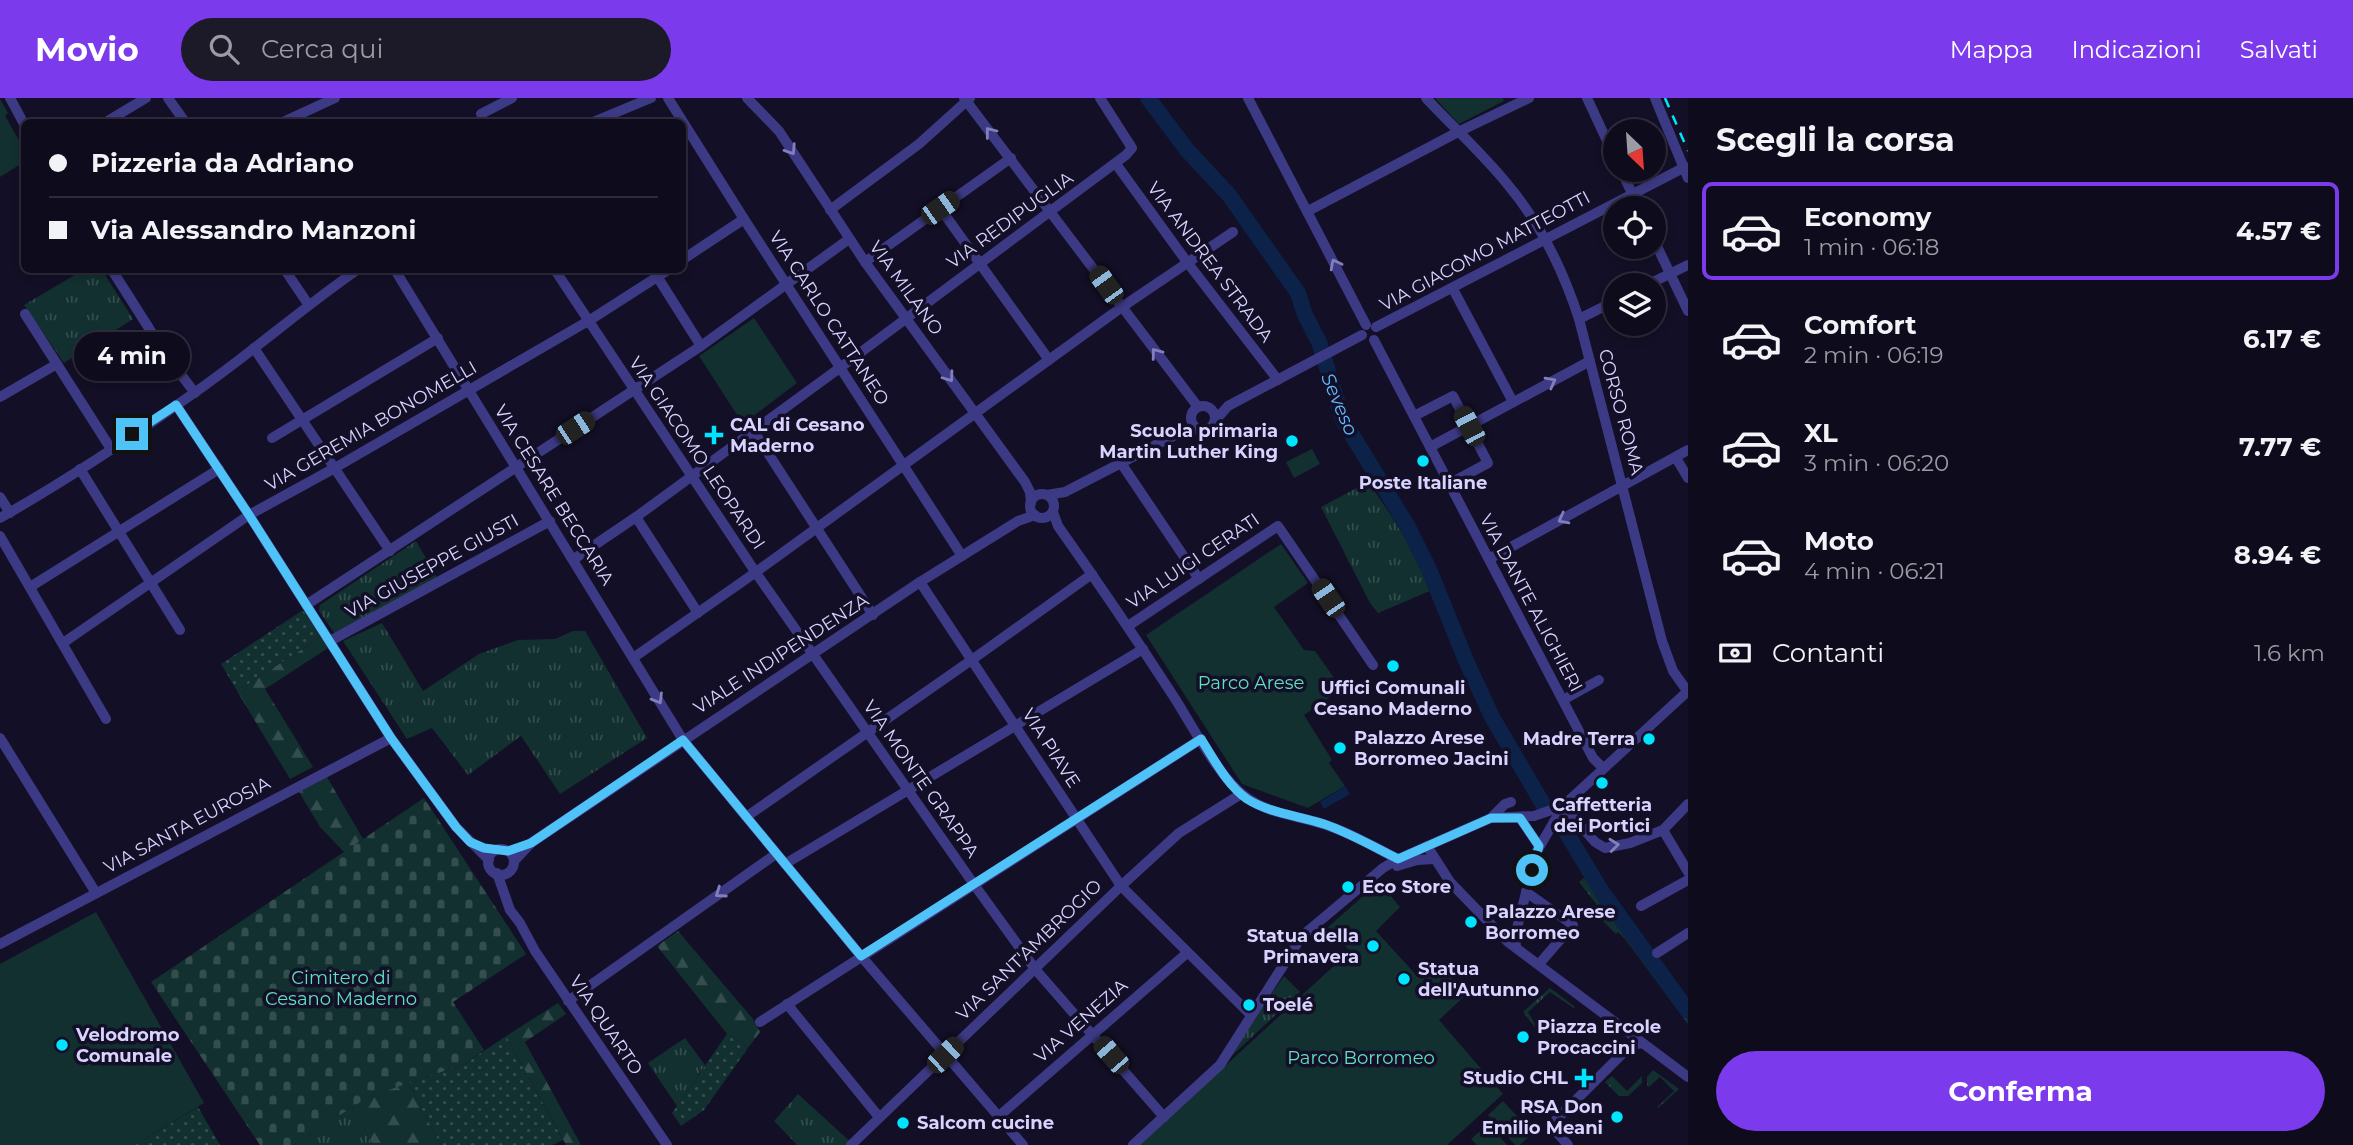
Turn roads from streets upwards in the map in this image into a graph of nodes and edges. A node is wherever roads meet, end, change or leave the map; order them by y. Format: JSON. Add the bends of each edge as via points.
{"nodes":[{"id":1,"x":10,"y":98,"type":"edge"},
{"id":2,"x":146,"y":98,"type":"edge"},
{"id":3,"x":168,"y":98,"type":"edge"},
{"id":4,"x":335,"y":98,"type":"edge"},
{"id":5,"x":512,"y":98,"type":"edge"},
{"id":6,"x":650,"y":98,"type":"edge"},
{"id":7,"x":668,"y":98,"type":"edge"},
{"id":8,"x":747,"y":98,"type":"edge"},
{"id":9,"x":1101,"y":98,"type":"edge"},
{"id":10,"x":1248,"y":98,"type":"edge"},
{"id":11,"x":1426,"y":98,"type":"edge"},
{"id":12,"x":1529,"y":98,"type":"edge"},
{"id":13,"x":1587,"y":98,"type":"edge"},
{"id":14,"x":1655,"y":98,"type":"edge"},
{"id":15,"x":966,"y":99,"type":"edge"},
{"id":16,"x":1513,"y":102,"type":"edge"},
{"id":17,"x":481,"y":114,"type":"dead end"},
{"id":18,"x":21,"y":119,"type":"edge"},
{"id":19,"x":111,"y":119,"type":"edge"},
{"id":20,"x":184,"y":119,"type":"edge"},
{"id":21,"x":290,"y":119,"type":"edge"},
{"id":22,"x":600,"y":119,"type":"edge"},
{"id":23,"x":681,"y":119,"type":"edge"},
{"id":24,"x":686,"y":127,"type":"edge"},
{"id":25,"x":1458,"y":132,"type":"junction"},
{"id":26,"x":1603,"y":132,"type":"edge"},
{"id":27,"x":1011,"y":158,"type":"junction"},
{"id":28,"x":1116,"y":164,"type":"junction"},
{"id":29,"x":1686,"y":173,"type":"edge"},
{"id":30,"x":1626,"y":182,"type":"edge"},
{"id":31,"x":1632,"y":194,"type":"junction"},
{"id":32,"x":940,"y":208,"type":"junction"},
{"id":33,"x":830,"y":210,"type":"junction"},
{"id":34,"x":1051,"y":211,"type":"junction"},
{"id":35,"x":1308,"y":211,"type":"junction"},
{"id":36,"x":744,"y":219,"type":"junction"},
{"id":37,"x":1233,"y":232,"type":"dead end"},
{"id":38,"x":849,"y":239,"type":"junction"},
{"id":39,"x":1546,"y":240,"type":"junction"},
{"id":40,"x":686,"y":257,"type":"edge"},
{"id":41,"x":1663,"y":259,"type":"edge"},
{"id":42,"x":865,"y":262,"type":"junction"},
{"id":43,"x":1187,"y":262,"type":"junction"},
{"id":44,"x":981,"y":263,"type":"junction"},
{"id":45,"x":1688,"y":265,"type":"edge"},
{"id":46,"x":114,"y":273,"type":"edge"},
{"id":47,"x":287,"y":273,"type":"edge"},
{"id":48,"x":353,"y":273,"type":"edge"},
{"id":49,"x":397,"y":273,"type":"edge"},
{"id":50,"x":557,"y":273,"type":"edge"},
{"id":51,"x":655,"y":273,"type":"edge"},
{"id":52,"x":1670,"y":274,"type":"junction"},
{"id":53,"x":1666,"y":276,"type":"edge"},
{"id":54,"x":786,"y":284,"type":"junction"},
{"id":55,"x":1453,"y":289,"type":"junction"},
{"id":56,"x":308,"y":304,"type":"junction"},
{"id":57,"x":1122,"y":307,"type":"junction"},
{"id":58,"x":1603,"y":307,"type":"edge"},
{"id":59,"x":1688,"y":312,"type":"edge"},
{"id":60,"x":25,"y":314,"type":"dead end"},
{"id":61,"x":906,"y":318,"type":"junction"},
{"id":62,"x":1579,"y":318,"type":"junction"},
{"id":63,"x":590,"y":320,"type":"junction"},
{"id":64,"x":1368,"y":329,"type":"junction"},
{"id":65,"x":438,"y":338,"type":"junction"},
{"id":66,"x":701,"y":346,"type":"junction"},
{"id":67,"x":254,"y":348,"type":"junction"},
{"id":68,"x":1049,"y":360,"type":"junction"},
{"id":69,"x":1590,"y":361,"type":"junction"},
{"id":70,"x":57,"y":364,"type":"junction"},
{"id":71,"x":841,"y":367,"type":"junction"},
{"id":72,"x":1278,"y":380,"type":"junction"},
{"id":73,"x":634,"y":389,"type":"junction"},
{"id":74,"x":469,"y":391,"type":"junction"},
{"id":75,"x":195,"y":393,"type":"junction"},
{"id":76,"x":0,"y":397,"type":"edge"},
{"id":77,"x":1513,"y":402,"type":"junction"},
{"id":78,"x":176,"y":405,"type":"junction"},
{"id":79,"x":1228,"y":406,"type":"junction"},
{"id":80,"x":1199,"y":410,"type":"junction"},
{"id":81,"x":976,"y":414,"type":"junction"},
{"id":82,"x":1414,"y":416,"type":"junction"},
{"id":83,"x":302,"y":420,"type":"junction"},
{"id":84,"x":1214,"y":422,"type":"junction"},
{"id":85,"x":1469,"y":426,"type":"junction"},
{"id":86,"x":1198,"y":429,"type":"junction"},
{"id":87,"x":753,"y":430,"type":"junction"},
{"id":88,"x":1177,"y":434,"type":"junction"},
{"id":89,"x":272,"y":439,"type":"dead end"},
{"id":90,"x":1430,"y":447,"type":"junction"},
{"id":91,"x":111,"y":449,"type":"junction"},
{"id":92,"x":1688,"y":450,"type":"edge"},
{"id":93,"x":1676,"y":458,"type":"junction"},
{"id":94,"x":1121,"y":463,"type":"junction"},
{"id":95,"x":904,"y":466,"type":"junction"},
{"id":96,"x":516,"y":467,"type":"junction"},
{"id":97,"x":80,"y":469,"type":"junction"},
{"id":98,"x":219,"y":469,"type":"junction"},
{"id":99,"x":334,"y":469,"type":"junction"},
{"id":100,"x":692,"y":474,"type":"junction"},
{"id":101,"x":1688,"y":478,"type":"edge"},
{"id":102,"x":1449,"y":484,"type":"junction"},
{"id":103,"x":1623,"y":487,"type":"junction"},
{"id":104,"x":0,"y":497,"type":"edge"},
{"id":105,"x":1042,"y":508,"type":"junction"},
{"id":106,"x":249,"y":515,"type":"junction"},
{"id":107,"x":5,"y":516,"type":"edge"},
{"id":108,"x":636,"y":516,"type":"junction"},
{"id":109,"x":551,"y":521,"type":"junction"},
{"id":110,"x":818,"y":527,"type":"junction"},
{"id":111,"x":119,"y":531,"type":"junction"},
{"id":112,"x":0,"y":536,"type":"edge"},
{"id":113,"x":390,"y":551,"type":"junction"},
{"id":114,"x":962,"y":556,"type":"junction"},
{"id":115,"x":574,"y":559,"type":"junction"},
{"id":116,"x":1489,"y":559,"type":"junction"},
{"id":117,"x":756,"y":573,"type":"junction"},
{"id":118,"x":1091,"y":574,"type":"junction"},
{"id":119,"x":1199,"y":579,"type":"junction"},
{"id":120,"x":150,"y":582,"type":"junction"},
{"id":121,"x":920,"y":582,"type":"junction"},
{"id":122,"x":30,"y":587,"type":"junction"},
{"id":123,"x":306,"y":605,"type":"junction"},
{"id":124,"x":698,"y":613,"type":"junction"},
{"id":125,"x":873,"y":615,"type":"junction"},
{"id":126,"x":1128,"y":626,"type":"junction"},
{"id":127,"x":180,"y":630,"type":"dead end"},
{"id":128,"x":330,"y":641,"type":"junction"},
{"id":129,"x":62,"y":643,"type":"junction"},
{"id":130,"x":1143,"y":649,"type":"junction"},
{"id":131,"x":811,"y":654,"type":"junction"},
{"id":132,"x":633,"y":658,"type":"junction"},
{"id":133,"x":973,"y":659,"type":"junction"},
{"id":134,"x":1373,"y":665,"type":"dead end"},
{"id":135,"x":1599,"y":680,"type":"dead end"},
{"id":136,"x":1688,"y":691,"type":"edge"},
{"id":137,"x":1563,"y":700,"type":"junction"},
{"id":138,"x":106,"y":719,"type":"dead end"},
{"id":139,"x":1015,"y":725,"type":"junction"},
{"id":140,"x":868,"y":732,"type":"junction"},
{"id":141,"x":0,"y":738,"type":"edge"},
{"id":142,"x":391,"y":738,"type":"junction"},
{"id":143,"x":1201,"y":739,"type":"junction"},
{"id":144,"x":683,"y":740,"type":"junction"},
{"id":145,"x":1603,"y":768,"type":"junction"},
{"id":146,"x":906,"y":789,"type":"junction"},
{"id":147,"x":1241,"y":794,"type":"junction"},
{"id":148,"x":1511,"y":802,"type":"dead end"},
{"id":149,"x":1688,"y":804,"type":"edge"},
{"id":150,"x":1563,"y":806,"type":"junction"},
{"id":151,"x":746,"y":817,"type":"junction"},
{"id":152,"x":1491,"y":818,"type":"junction"},
{"id":153,"x":1520,"y":818,"type":"junction"},
{"id":154,"x":1077,"y":820,"type":"junction"},
{"id":155,"x":1663,"y":830,"type":"junction"},
{"id":156,"x":470,"y":842,"type":"junction"},
{"id":157,"x":1427,"y":846,"type":"junction"},
{"id":158,"x":1539,"y":846,"type":"junction"},
{"id":159,"x":776,"y":854,"type":"junction"},
{"id":160,"x":507,"y":859,"type":"junction"},
{"id":161,"x":1398,"y":859,"type":"junction"},
{"id":162,"x":1434,"y":859,"type":"junction"},
{"id":163,"x":489,"y":860,"type":"junction"},
{"id":164,"x":785,"y":864,"type":"junction"},
{"id":165,"x":1688,"y":872,"type":"edge"},
{"id":166,"x":497,"y":873,"type":"junction"},
{"id":167,"x":1373,"y":878,"type":"junction"},
{"id":168,"x":1688,"y":880,"type":"edge"},
{"id":169,"x":973,"y":883,"type":"junction"},
{"id":170,"x":1121,"y":886,"type":"junction"},
{"id":171,"x":1526,"y":892,"type":"junction"},
{"id":172,"x":96,"y":893,"type":"junction"},
{"id":173,"x":1641,"y":906,"type":"dead end"},
{"id":174,"x":520,"y":923,"type":"junction"},
{"id":175,"x":1688,"y":933,"type":"edge"},
{"id":176,"x":1513,"y":941,"type":"junction"},
{"id":177,"x":0,"y":944,"type":"edge"},
{"id":178,"x":1187,"y":953,"type":"junction"},
{"id":179,"x":1657,"y":953,"type":"dead end"},
{"id":180,"x":861,"y":956,"type":"junction"},
{"id":181,"x":1539,"y":964,"type":"junction"},
{"id":182,"x":1035,"y":969,"type":"junction"},
{"id":183,"x":1556,"y":979,"type":"junction"},
{"id":184,"x":568,"y":1001,"type":"junction"},
{"id":185,"x":787,"y":1004,"type":"junction"},
{"id":186,"x":1251,"y":1015,"type":"junction"},
{"id":187,"x":760,"y":1022,"type":"dead end"},
{"id":188,"x":1093,"y":1034,"type":"junction"},
{"id":189,"x":1642,"y":1043,"type":"junction"},
{"id":190,"x":945,"y":1055,"type":"junction"},
{"id":191,"x":1621,"y":1055,"type":"junction"},
{"id":192,"x":1688,"y":1077,"type":"edge"},
{"id":193,"x":998,"y":1116,"type":"junction"},
{"id":194,"x":879,"y":1117,"type":"junction"},
{"id":195,"x":1164,"y":1117,"type":"junction"},
{"id":196,"x":667,"y":1145,"type":"edge"},
{"id":197,"x":851,"y":1145,"type":"edge"},
{"id":198,"x":1023,"y":1145,"type":"edge"},
{"id":199,"x":1133,"y":1145,"type":"edge"},
{"id":200,"x":1568,"y":1145,"type":"edge"}],
"edges":[{"from":1,"to":18,"type":"street"},
{"from":2,"to":19,"type":"street"},
{"from":3,"to":20,"type":"street"},
{"from":4,"to":21,"type":"street"},
{"from":5,"to":17,"type":"street"},
{"from":6,"to":22,"type":"street"},
{"from":7,"to":23,"type":"street","name":"VIA CARLO CATTANEO"},
{"from":8,"to":33,"type":"street","name":"VIA MILANO","one_way":true,"via":[[779,131]]},
{"from":9,"to":28,"type":"street","name":"VIA REDIPUGLIA","via":[[1132,148]]},
{"from":10,"to":35,"type":"street"},
{"from":11,"to":25,"type":"street","name":"CORSO ROMA"},
{"from":12,"to":16,"type":"street"},
{"from":13,"to":26,"type":"street"},
{"from":14,"to":29,"type":"street"},
{"from":27,"to":15,"type":"street","one_way":true},
{"from":15,"to":33,"type":"street","via":[[919,144]]},
{"from":16,"to":25,"type":"street"},
{"from":24,"to":36,"type":"street","name":"VIA CARLO CATTANEO"},
{"from":25,"to":35,"type":"street"},
{"from":25,"to":39,"type":"street","name":"CORSO ROMA","via":[[1509,186]]},
{"from":27,"to":32,"type":"street"},
{"from":27,"to":34,"type":"street"},
{"from":28,"to":34,"type":"street","name":"VIA REDIPUGLIA"},
{"from":28,"to":43,"type":"street","name":"VIA ANDREA STRADA"},
{"from":29,"to":31,"type":"street","name":"VIA GIACOMO MATTEOTTI"},
{"from":30,"to":31,"type":"street"},
{"from":31,"to":39,"type":"street","name":"VIA GIACOMO MATTEOTTI"},
{"from":32,"to":42,"type":"street"},
{"from":32,"to":44,"type":"street"},
{"from":33,"to":38,"type":"street","name":"VIA MILANO"},
{"from":34,"to":44,"type":"street","name":"VIA REDIPUGLIA"},
{"from":34,"to":57,"type":"street"},
{"from":64,"to":35,"type":"street","one_way":true},
{"from":36,"to":40,"type":"street"},
{"from":36,"to":54,"type":"street","name":"VIA CARLO CATTANEO"},
{"from":37,"to":43,"type":"street"},
{"from":38,"to":42,"type":"street","name":"VIA MILANO"},
{"from":38,"to":54,"type":"street"},
{"from":39,"to":55,"type":"street","name":"VIA GIACOMO MATTEOTTI"},
{"from":39,"to":62,"type":"street","name":"CORSO ROMA"},
{"from":41,"to":52,"type":"street"},
{"from":42,"to":61,"type":"street","name":"VIA MILANO"},
{"from":43,"to":57,"type":"street"},
{"from":43,"to":72,"type":"street","name":"VIA ANDREA STRADA"},
{"from":44,"to":61,"type":"street","name":"VIA REDIPUGLIA"},
{"from":44,"to":68,"type":"street"},
{"from":45,"to":52,"type":"street"},
{"from":46,"to":75,"type":"street"},
{"from":47,"to":56,"type":"street"},
{"from":48,"to":56,"type":"street"},
{"from":49,"to":65,"type":"street","name":"VIA CESARE BECCARIA"},
{"from":50,"to":63,"type":"street","name":"VIA GIACOMO LEOPARDI"},
{"from":51,"to":63,"type":"street","name":"VIA GEREMIA BONOMELLI"},
{"from":51,"to":66,"type":"street"},
{"from":52,"to":53,"type":"street"},
{"from":52,"to":59,"type":"street"},
{"from":54,"to":66,"type":"street"},
{"from":54,"to":71,"type":"street","name":"VIA CARLO CATTANEO"},
{"from":55,"to":64,"type":"street","name":"VIA GIACOMO MATTEOTTI"},
{"from":55,"to":77,"type":"street"},
{"from":56,"to":67,"type":"street"},
{"from":57,"to":68,"type":"street"},
{"from":80,"to":57,"type":"street","one_way":true},
{"from":58,"to":62,"type":"street"},
{"from":60,"to":70,"type":"street"},
{"from":61,"to":71,"type":"street","name":"VIA REDIPUGLIA"},
{"from":61,"to":81,"type":"street","name":"VIA MILANO","one_way":true},
{"from":62,"to":69,"type":"street","name":"CORSO ROMA"},
{"from":63,"to":73,"type":"street","name":"VIA GIACOMO LEOPARDI"},
{"from":63,"to":74,"type":"street","name":"VIA GEREMIA BONOMELLI"},
{"from":64,"to":72,"type":"street","name":"VIA GIACOMO MATTEOTTI"},
{"from":64,"to":82,"type":"street","name":"VIA DANTE ALIGHIERI","via":[[1367,340],[1374,340]]},
{"from":65,"to":74,"type":"street","name":"VIA CESARE BECCARIA"},
{"from":65,"to":83,"type":"street"},
{"from":66,"to":73,"type":"street"},
{"from":67,"to":75,"type":"street"},
{"from":67,"to":83,"type":"street"},
{"from":68,"to":81,"type":"street"},
{"from":77,"to":69,"type":"street","one_way":true},
{"from":69,"to":103,"type":"street","name":"CORSO ROMA"},
{"from":70,"to":76,"type":"street"},
{"from":70,"to":91,"type":"street"},
{"from":71,"to":87,"type":"street","name":"VIA REDIPUGLIA"},
{"from":71,"to":95,"type":"street","name":"VIA CARLO CATTANEO"},
{"from":72,"to":79,"type":"street","name":"VIA GIACOMO MATTEOTTI"},
{"from":73,"to":96,"type":"street"},
{"from":73,"to":100,"type":"street","name":"VIA GIACOMO LEOPARDI"},
{"from":74,"to":96,"type":"street","name":"VIA CESARE BECCARIA"},
{"from":74,"to":99,"type":"street","name":"VIA GEREMIA BONOMELLI"},
{"from":75,"to":78,"type":"street"},
{"from":77,"to":85,"type":"street"},
{"from":78,"to":91,"type":"street"},
{"from":78,"to":98,"type":"street","name":"VIA QUARTO"},
{"from":79,"to":80,"type":"street"},
{"from":79,"to":84,"type":"street"},
{"from":80,"to":84,"type":"street","via":[[1214,415]]},
{"from":80,"to":86,"type":"street","via":[[1192,424]]},
{"from":80,"to":88,"type":"street"},
{"from":81,"to":95,"type":"street"},
{"from":81,"to":105,"type":"street","name":"VIA MILANO"},
{"from":82,"to":85,"type":"street","via":[[1453,396]]},
{"from":82,"to":90,"type":"street","name":"VIA DANTE ALIGHIERI"},
{"from":83,"to":89,"type":"street"},
{"from":83,"to":99,"type":"street"},
{"from":84,"to":86,"type":"street"},
{"from":85,"to":90,"type":"street"},
{"from":85,"to":102,"type":"street","via":[[1488,463]]},
{"from":86,"to":88,"type":"street"},
{"from":87,"to":100,"type":"street","name":"VIA REDIPUGLIA"},
{"from":87,"to":110,"type":"street"},
{"from":88,"to":94,"type":"street"},
{"from":90,"to":102,"type":"street","name":"VIA DANTE ALIGHIERI"},
{"from":91,"to":97,"type":"street"},
{"from":92,"to":93,"type":"street"},
{"from":93,"to":101,"type":"street"},
{"from":93,"to":103,"type":"street"},
{"from":94,"to":105,"type":"street"},
{"from":94,"to":119,"type":"street"},
{"from":95,"to":110,"type":"street"},
{"from":95,"to":114,"type":"street","name":"VIA CARLO CATTANEO"},
{"from":96,"to":109,"type":"street","name":"VIA CESARE BECCARIA"},
{"from":96,"to":113,"type":"street"},
{"from":97,"to":107,"type":"street"},
{"from":97,"to":111,"type":"street"},
{"from":98,"to":106,"type":"street","name":"VIA QUARTO"},
{"from":98,"to":111,"type":"street"},
{"from":99,"to":106,"type":"street","name":"VIA GEREMIA BONOMELLI"},
{"from":99,"to":113,"type":"street"},
{"from":100,"to":108,"type":"street","name":"VIA REDIPUGLIA"},
{"from":100,"to":117,"type":"street","name":"VIA GIACOMO LEOPARDI"},
{"from":102,"to":116,"type":"street","name":"VIA DANTE ALIGHIERI"},
{"from":103,"to":116,"type":"street","one_way":true},
{"from":103,"to":136,"type":"street","name":"CORSO ROMA","via":[[1662,641],[1673,671]]},
{"from":104,"to":107,"type":"street"},
{"from":105,"to":114,"type":"street","name":"VIALE INDIPENDENZA"},
{"from":105,"to":118,"type":"street","name":"VIA MILANO"},
{"from":106,"to":120,"type":"street","name":"VIA GEREMIA BONOMELLI"},
{"from":106,"to":123,"type":"street","name":"VIA QUARTO"},
{"from":108,"to":115,"type":"street","name":"VIA REDIPUGLIA"},
{"from":108,"to":124,"type":"street"},
{"from":109,"to":115,"type":"street","name":"VIA CESARE BECCARIA"},
{"from":109,"to":128,"type":"street","name":"VIA GIUSEPPE GIUSTI"},
{"from":110,"to":117,"type":"street"},
{"from":110,"to":125,"type":"street"},
{"from":111,"to":120,"type":"street"},
{"from":111,"to":122,"type":"street"},
{"from":112,"to":122,"type":"street"},
{"from":113,"to":123,"type":"street"},
{"from":114,"to":121,"type":"street","name":"VIALE INDIPENDENZA"},
{"from":115,"to":132,"type":"street","name":"VIA CESARE BECCARIA"},
{"from":116,"to":137,"type":"street","name":"VIA DANTE ALIGHIERI"},
{"from":117,"to":124,"type":"street"},
{"from":117,"to":131,"type":"street","name":"VIA GIACOMO LEOPARDI"},
{"from":118,"to":126,"type":"street","name":"VIA MILANO"},
{"from":118,"to":133,"type":"street"},
{"from":119,"to":126,"type":"street","name":"VIA LUIGI CERATI"},
{"from":119,"to":134,"type":"street","name":"VIA LUIGI CERATI","via":[[1278,526]]},
{"from":120,"to":127,"type":"street"},
{"from":120,"to":129,"type":"street","name":"VIA GEREMIA BONOMELLI"},
{"from":121,"to":125,"type":"street","name":"VIALE INDIPENDENZA"},
{"from":121,"to":133,"type":"street","name":"VIA PIAVE"},
{"from":122,"to":129,"type":"street"},
{"from":123,"to":128,"type":"street","name":"VIA QUARTO"},
{"from":124,"to":132,"type":"street"},
{"from":125,"to":131,"type":"street","name":"VIALE INDIPENDENZA"},
{"from":126,"to":130,"type":"street","name":"VIA MILANO"},
{"from":128,"to":142,"type":"street","name":"VIA QUARTO"},
{"from":129,"to":138,"type":"street"},
{"from":130,"to":139,"type":"street"},
{"from":130,"to":143,"type":"street","name":"VIA MILANO"},
{"from":131,"to":140,"type":"street","name":"VIA MONTE GRAPPA"},
{"from":131,"to":144,"type":"street","name":"VIALE INDIPENDENZA"},
{"from":132,"to":144,"type":"street","name":"VIA CESARE BECCARIA","one_way":true},
{"from":133,"to":139,"type":"street","name":"VIA PIAVE"},
{"from":133,"to":140,"type":"street"},
{"from":135,"to":137,"type":"street"},
{"from":136,"to":145,"type":"street"},
{"from":137,"to":145,"type":"street","name":"VIA DANTE ALIGHIERI","via":[[1593,758]]},
{"from":139,"to":146,"type":"street"},
{"from":139,"to":154,"type":"street","name":"VIA PIAVE"},
{"from":140,"to":146,"type":"street","name":"VIA MONTE GRAPPA"},
{"from":140,"to":151,"type":"street"},
{"from":141,"to":172,"type":"street"},
{"from":142,"to":156,"type":"street","name":"VIA QUARTO"},
{"from":142,"to":172,"type":"street","name":"VIA SANTA EUROSIA"},
{"from":143,"to":147,"type":"street","name":"VIA MILANO"},
{"from":143,"to":154,"type":"street"},
{"from":144,"to":151,"type":"street","name":"VIA CESARE BECCARIA"},
{"from":144,"to":160,"type":"street","name":"VIALE INDIPENDENZA"},
{"from":145,"to":150,"type":"street"},
{"from":146,"to":164,"type":"street"},
{"from":146,"to":169,"type":"street","name":"VIA MONTE GRAPPA"},
{"from":147,"to":161,"type":"street","name":"VIA MILANO","via":[[1255,803],[1353,836]]},
{"from":147,"to":170,"type":"street","name":"VIA SANT'AMBROGIO","via":[[1179,833]]},
{"from":148,"to":152,"type":"street"},
{"from":149,"to":155,"type":"street"},
{"from":150,"to":153,"type":"street"},
{"from":150,"to":155,"type":"street","one_way":true,"via":[[1602,847],[1630,843]]},
{"from":150,"to":158,"type":"street"},
{"from":151,"to":159,"type":"street","name":"VIA CESARE BECCARIA"},
{"from":152,"to":153,"type":"street"},
{"from":152,"to":157,"type":"street"},
{"from":153,"to":158,"type":"street"},
{"from":154,"to":169,"type":"street"},
{"from":154,"to":170,"type":"street","name":"VIA PIAVE"},
{"from":155,"to":165,"type":"street"},
{"from":156,"to":160,"type":"street"},
{"from":156,"to":163,"type":"street","name":"VIA QUARTO"},
{"from":157,"to":161,"type":"street"},
{"from":157,"to":162,"type":"street"},
{"from":158,"to":171,"type":"street"},
{"from":159,"to":164,"type":"street","name":"VIA CESARE BECCARIA"},
{"from":159,"to":184,"type":"street","one_way":true},
{"from":160,"to":163,"type":"street","name":"VIALE INDIPENDENZA"},
{"from":160,"to":166,"type":"street"},
{"from":160,"to":174,"type":"street","name":"VIA QUARTO","via":[[508,891]]},
{"from":161,"to":167,"type":"street"},
{"from":162,"to":167,"type":"street","via":[[1405,863]]},
{"from":162,"to":176,"type":"street","via":[[1450,882]]},
{"from":163,"to":166,"type":"street","name":"VIA QUARTO"},
{"from":164,"to":180,"type":"street","name":"VIA CESARE BECCARIA"},
{"from":166,"to":174,"type":"street","name":"VIA QUARTO"},
{"from":167,"to":186,"type":"street","via":[[1300,939]]},
{"from":168,"to":173,"type":"street"},
{"from":169,"to":180,"type":"street"},
{"from":169,"to":182,"type":"street","name":"VIA MONTE GRAPPA"},
{"from":170,"to":178,"type":"street","name":"VIA PIAVE"},
{"from":170,"to":182,"type":"street","name":"VIA SANT'AMBROGIO"},
{"from":171,"to":176,"type":"street"},
{"from":171,"to":181,"type":"street","via":[[1573,925]]},
{"from":172,"to":177,"type":"street","name":"VIA SANTA EUROSIA"},
{"from":174,"to":184,"type":"street","name":"VIA QUARTO"},
{"from":175,"to":179,"type":"street"},
{"from":176,"to":181,"type":"street"},
{"from":178,"to":186,"type":"street","name":"VIA PIAVE"},
{"from":178,"to":188,"type":"street","name":"VIA VENEZIA"},
{"from":180,"to":185,"type":"street"},
{"from":180,"to":190,"type":"street","name":"VIA CESARE BECCARIA"},
{"from":181,"to":183,"type":"street"},
{"from":182,"to":188,"type":"street","name":"VIA MONTE GRAPPA"},
{"from":182,"to":190,"type":"street","name":"VIA SANT'AMBROGIO"},
{"from":183,"to":189,"type":"street"},
{"from":183,"to":191,"type":"street","via":[[1564,990],[1617,1028],[1625,1042]]},
{"from":184,"to":196,"type":"street","name":"VIA QUARTO"},
{"from":185,"to":187,"type":"street"},
{"from":185,"to":194,"type":"street"},
{"from":186,"to":195,"type":"street","via":[[1220,1065]]},
{"from":188,"to":193,"type":"street","name":"VIA VENEZIA"},
{"from":188,"to":195,"type":"street","name":"VIA MONTE GRAPPA"},
{"from":189,"to":191,"type":"street"},
{"from":189,"to":192,"type":"street"},
{"from":190,"to":193,"type":"street","name":"VIA CESARE BECCARIA"},
{"from":190,"to":194,"type":"street","name":"VIA SANT'AMBROGIO"},
{"from":191,"to":200,"type":"street","via":[[1557,1119],[1555,1131]]},
{"from":193,"to":198,"type":"street","name":"VIA CESARE BECCARIA"},
{"from":194,"to":197,"type":"street","name":"VIA SANT'AMBROGIO"},
{"from":195,"to":199,"type":"street"}]}
